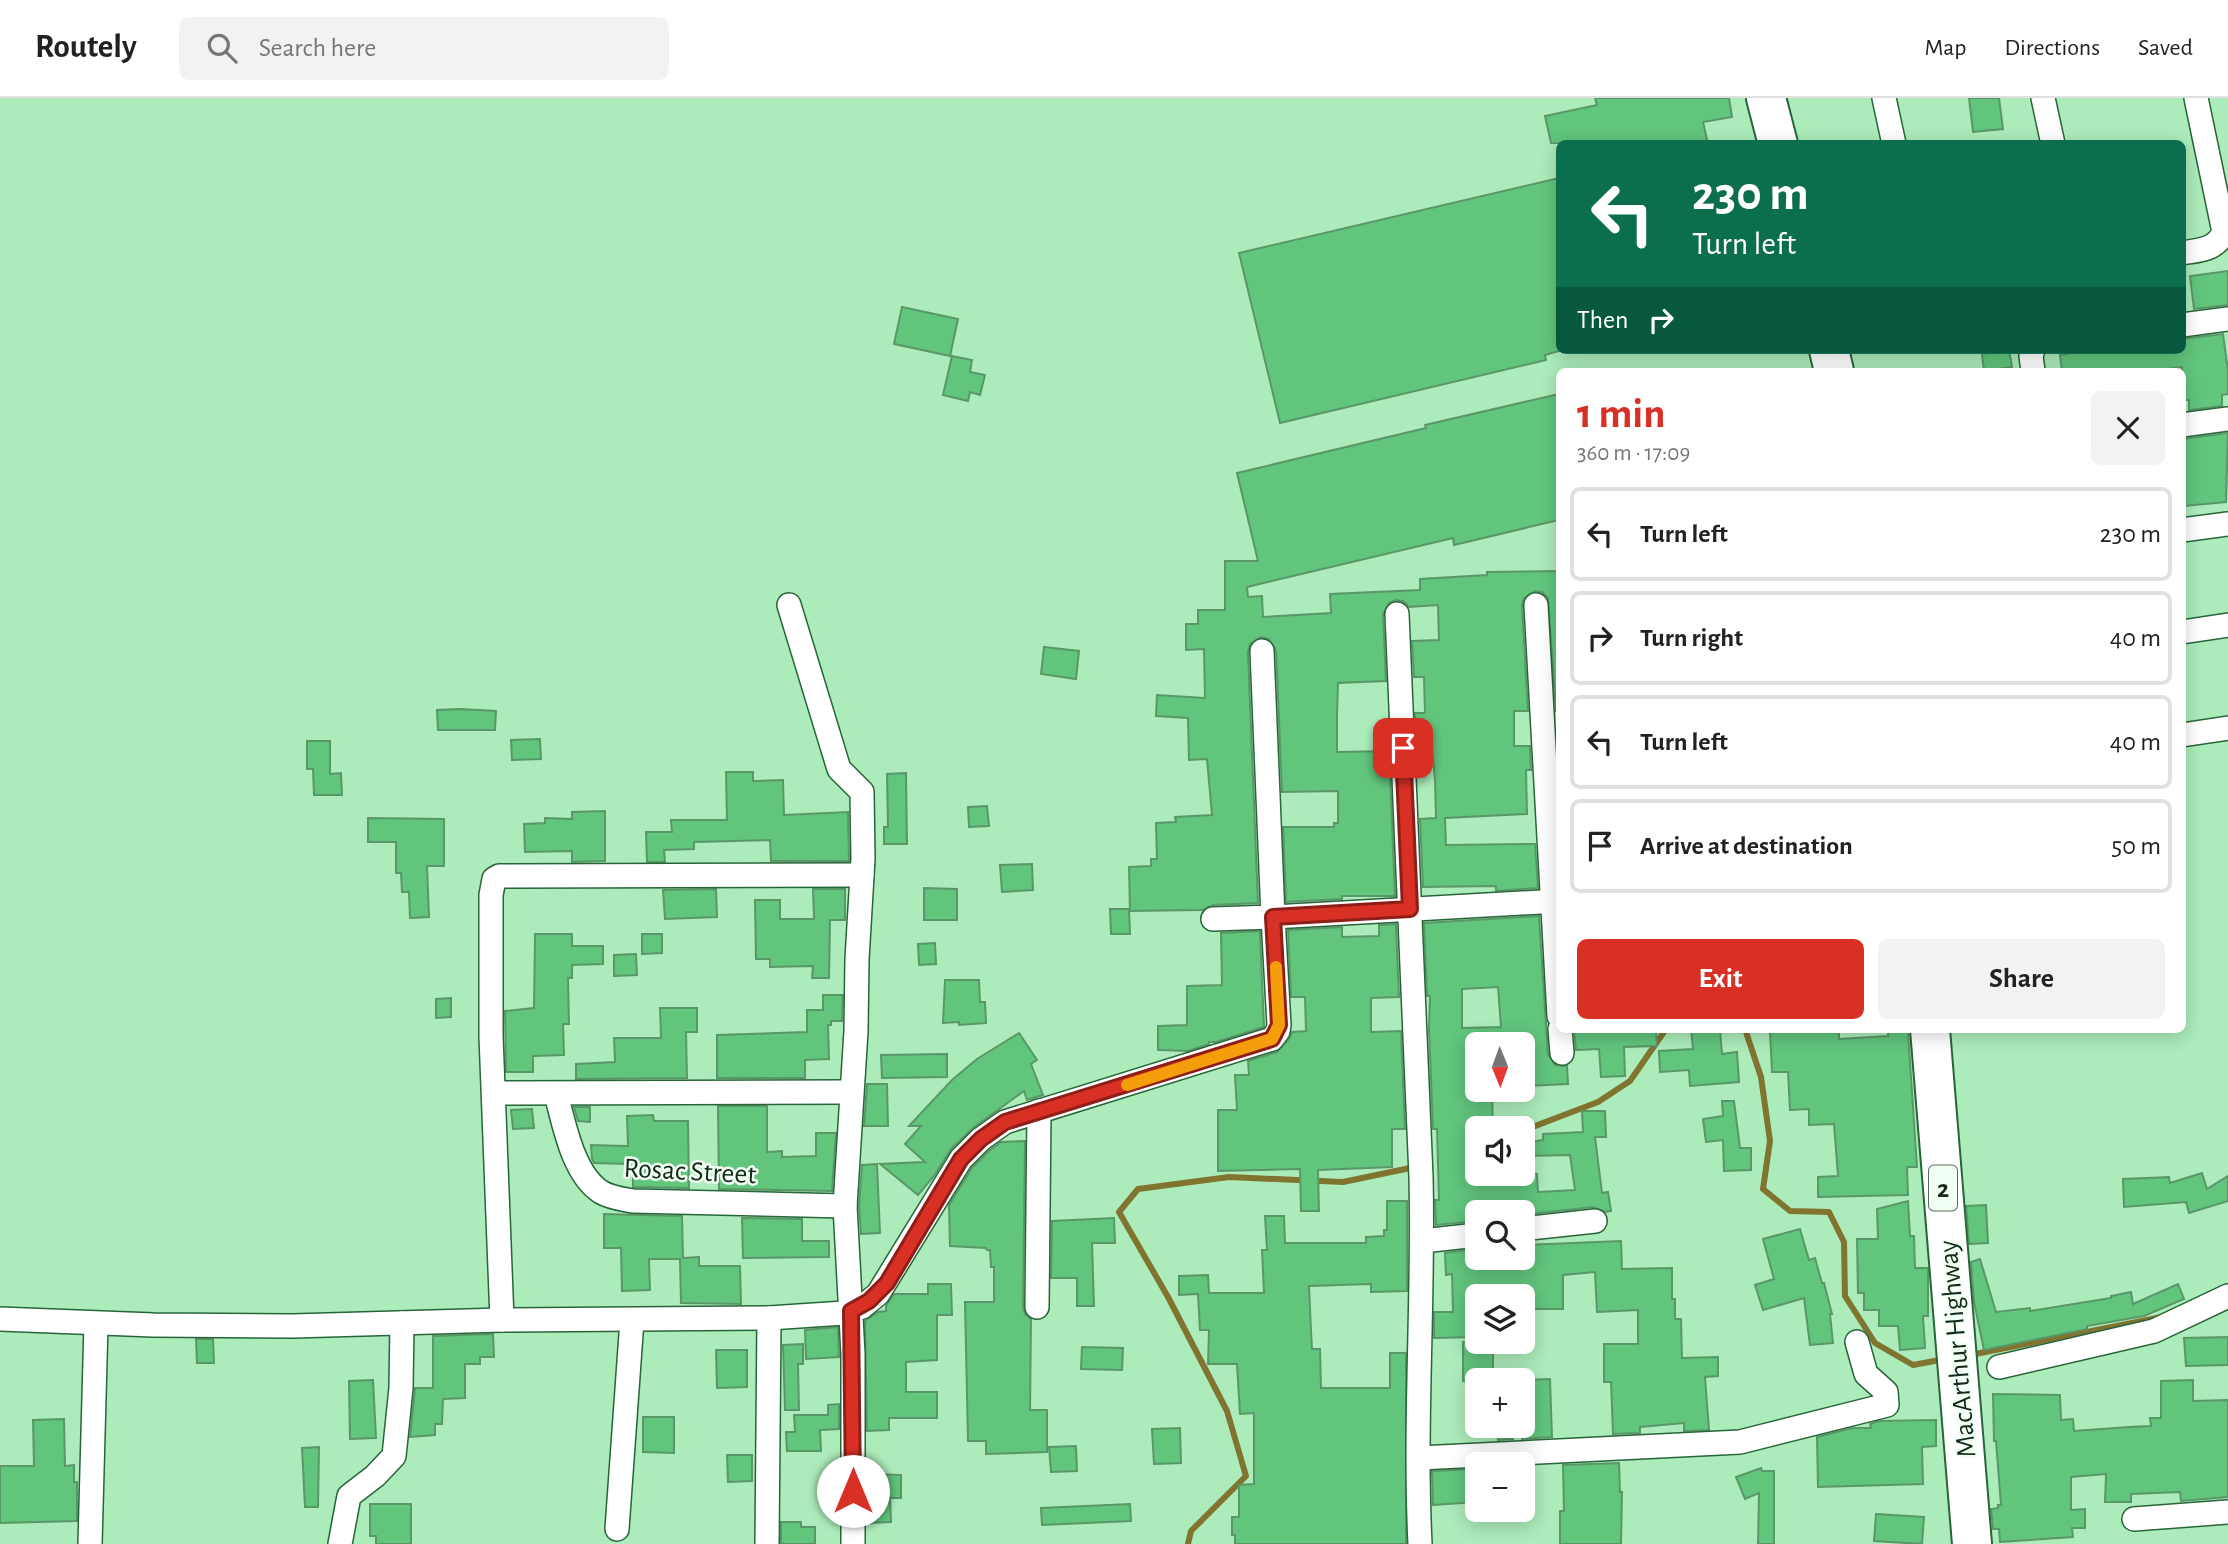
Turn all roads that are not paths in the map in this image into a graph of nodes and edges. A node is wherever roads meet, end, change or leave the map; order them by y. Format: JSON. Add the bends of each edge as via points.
{"nodes":[{"id":1,"x":1766,"y":98,"type":"edge"},
{"id":2,"x":1884,"y":98,"type":"edge"},
{"id":3,"x":2043,"y":98,"type":"edge"},
{"id":4,"x":2196,"y":98,"type":"edge"},
{"id":5,"x":1777,"y":140,"type":"edge"},
{"id":6,"x":1893,"y":140,"type":"edge"},
{"id":7,"x":2052,"y":140,"type":"edge"},
{"id":8,"x":2186,"y":252,"type":"edge"},
{"id":9,"x":2228,"y":319,"type":"edge"},
{"id":10,"x":2186,"y":324,"type":"edge"},
{"id":11,"x":2228,"y":419,"type":"edge"},
{"id":12,"x":2186,"y":424,"type":"edge"},
{"id":13,"x":2228,"y":524,"type":"edge"},
{"id":14,"x":2186,"y":529,"type":"edge"},
{"id":15,"x":789,"y":605,"type":"dead end"},
{"id":16,"x":1536,"y":605,"type":"dead end"},
{"id":17,"x":1397,"y":614,"type":"dead end"},
{"id":18,"x":2228,"y":625,"type":"edge"},
{"id":19,"x":2186,"y":631,"type":"edge"},
{"id":20,"x":1262,"y":651,"type":"dead end"},
{"id":21,"x":2228,"y":728,"type":"edge"},
{"id":22,"x":2186,"y":734,"type":"edge"},
{"id":23,"x":862,"y":875,"type":"junction"},
{"id":24,"x":1555,"y":901,"type":"edge"},
{"id":25,"x":1410,"y":909,"type":"junction"},
{"id":26,"x":1273,"y":917,"type":"junction"},
{"id":27,"x":1213,"y":919,"type":"dead end"},
{"id":28,"x":1556,"y":930,"type":"edge"},
{"id":29,"x":1560,"y":1033,"type":"edge"},
{"id":30,"x":1930,"y":1033,"type":"edge"},
{"id":31,"x":1562,"y":1053,"type":"dead end"},
{"id":32,"x":851,"y":1092,"type":"junction"},
{"id":33,"x":494,"y":1093,"type":"junction"},
{"id":34,"x":556,"y":1094,"type":"junction"},
{"id":35,"x":1039,"y":1111,"type":"junction"},
{"id":36,"x":845,"y":1206,"type":"junction"},
{"id":37,"x":1595,"y":1221,"type":"dead end"},
{"id":38,"x":1535,"y":1228,"type":"edge"},
{"id":39,"x":1465,"y":1236,"type":"edge"},
{"id":40,"x":1422,"y":1241,"type":"junction"},
{"id":41,"x":2228,"y":1296,"type":"edge"},
{"id":42,"x":1037,"y":1307,"type":"dead end"},
{"id":43,"x":851,"y":1311,"type":"junction"},
{"id":44,"x":769,"y":1318,"type":"junction"},
{"id":45,"x":0,"y":1319,"type":"edge"},
{"id":46,"x":502,"y":1320,"type":"junction"},
{"id":47,"x":632,"y":1320,"type":"junction"},
{"id":48,"x":402,"y":1323,"type":"junction"},
{"id":49,"x":96,"y":1324,"type":"junction"},
{"id":50,"x":1857,"y":1342,"type":"dead end"},
{"id":51,"x":1999,"y":1367,"type":"dead end"},
{"id":52,"x":1419,"y":1458,"type":"junction"},
{"id":53,"x":2228,"y":1512,"type":"edge"},
{"id":54,"x":2134,"y":1519,"type":"dead end"},
{"id":55,"x":617,"y":1528,"type":"dead end"},
{"id":56,"x":90,"y":1544,"type":"edge"},
{"id":57,"x":340,"y":1544,"type":"edge"},
{"id":58,"x":767,"y":1544,"type":"edge"},
{"id":59,"x":853,"y":1544,"type":"edge"},
{"id":60,"x":1420,"y":1544,"type":"edge"},
{"id":61,"x":1972,"y":1544,"type":"edge"}],
"edges":[{"from":1,"to":5,"type":"highway"},
{"from":2,"to":6,"type":"street"},
{"from":3,"to":7,"type":"street"},
{"from":4,"to":8,"type":"street","via":[[2224,232],[2215,245]]},
{"from":9,"to":10,"type":"street"},
{"from":11,"to":12,"type":"street"},
{"from":13,"to":14,"type":"street"},
{"from":15,"to":23,"type":"street","via":[[839,769],[862,792]]},
{"from":16,"to":24,"type":"street"},
{"from":17,"to":25,"type":"street"},
{"from":18,"to":19,"type":"street"},
{"from":20,"to":26,"type":"street"},
{"from":21,"to":22,"type":"street"},
{"from":23,"to":32,"type":"street"},
{"from":23,"to":33,"type":"street","via":[[499,876],[491,895]]},
{"from":24,"to":25,"type":"street"},
{"from":24,"to":28,"type":"street"},
{"from":25,"to":26,"type":"street"},
{"from":25,"to":40,"type":"street"},
{"from":26,"to":27,"type":"street"},
{"from":26,"to":35,"type":"street","via":[[1279,1025],[1272,1039]]},
{"from":29,"to":31,"type":"street"},
{"from":30,"to":61,"type":"highway","name":"MacArthur Highway","number":"2"},
{"from":32,"to":34,"type":"street"},
{"from":32,"to":36,"type":"street"},
{"from":33,"to":34,"type":"street"},
{"from":33,"to":46,"type":"street"},
{"from":34,"to":36,"type":"street","name":"Rosac Street","via":[[569,1143],[582,1170],[598,1191],[607,1195],[633,1201]]},
{"from":35,"to":42,"type":"street"},
{"from":35,"to":43,"type":"street","via":[[1005,1122],[961,1159],[887,1283]]},
{"from":36,"to":43,"type":"street"},
{"from":37,"to":38,"type":"street"},
{"from":39,"to":40,"type":"street"},
{"from":40,"to":52,"type":"street"},
{"from":41,"to":51,"type":"street","via":[[2154,1331]]},
{"from":43,"to":44,"type":"street"},
{"from":43,"to":59,"type":"street"},
{"from":44,"to":47,"type":"street"},
{"from":44,"to":58,"type":"street"},
{"from":45,"to":49,"type":"street"},
{"from":46,"to":47,"type":"street"},
{"from":46,"to":48,"type":"street"},
{"from":47,"to":55,"type":"street"},
{"from":48,"to":49,"type":"street"},
{"from":48,"to":57,"type":"street","via":[[394,1457],[349,1496]]},
{"from":49,"to":56,"type":"street"},
{"from":50,"to":52,"type":"street","via":[[1866,1374],[1886,1392],[1886,1405],[1740,1442]]},
{"from":52,"to":60,"type":"street"},
{"from":53,"to":54,"type":"street"}]}
